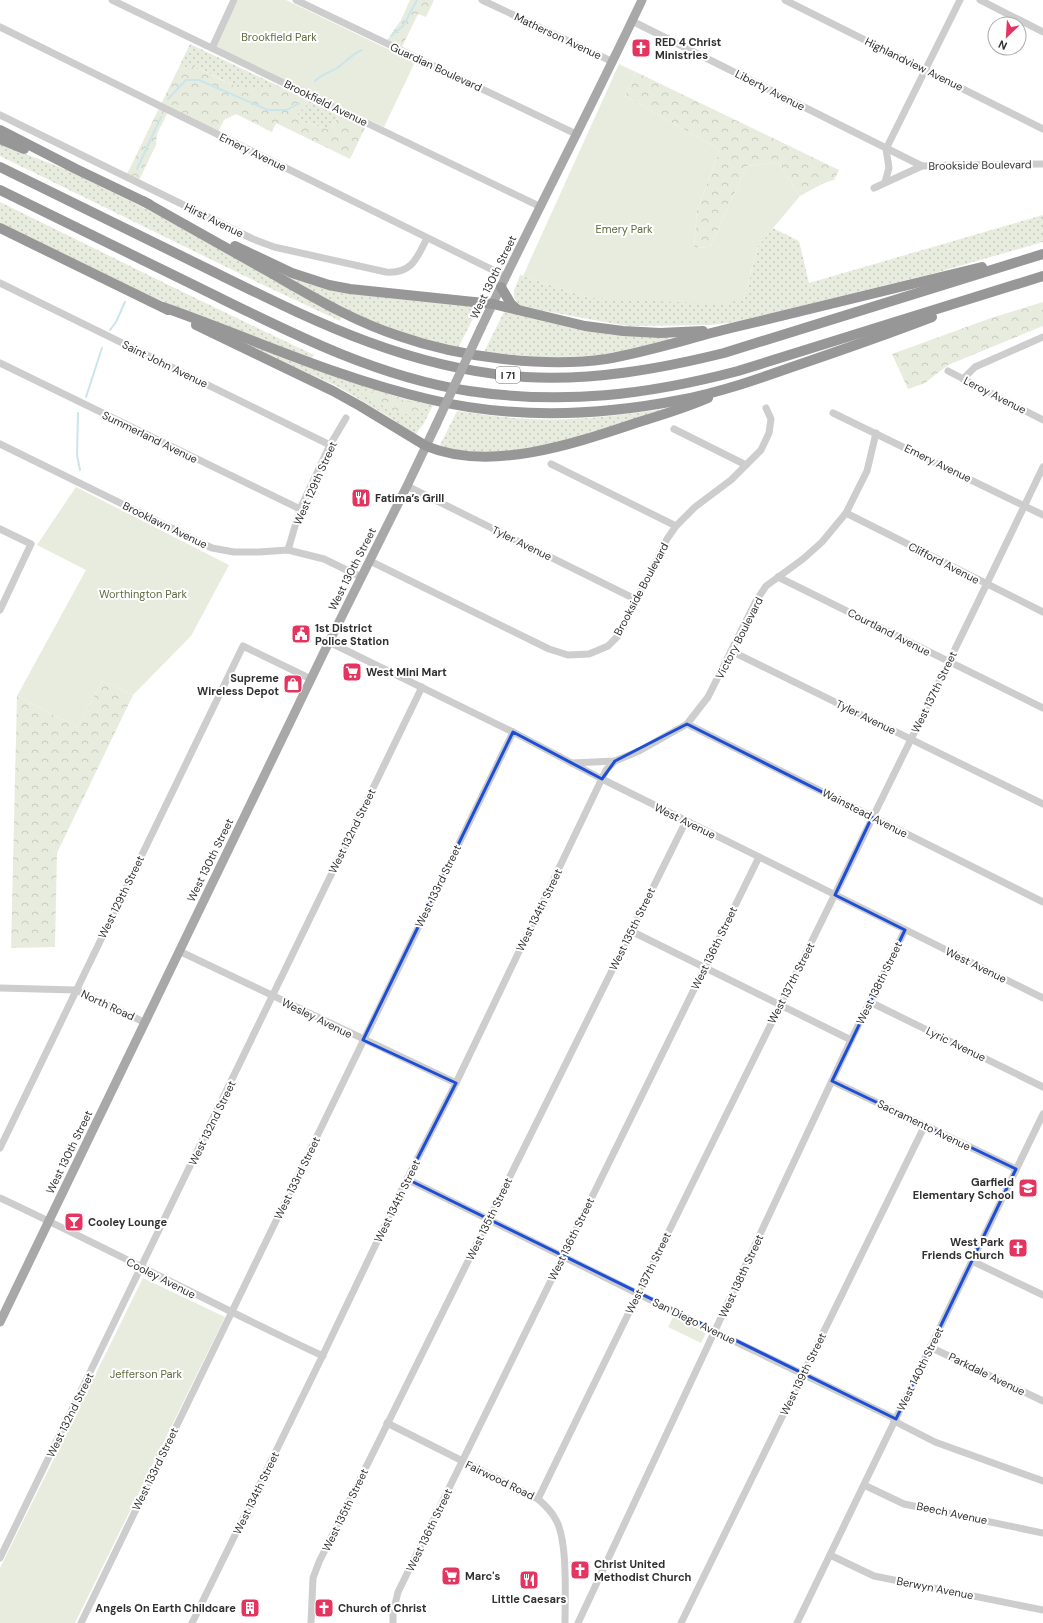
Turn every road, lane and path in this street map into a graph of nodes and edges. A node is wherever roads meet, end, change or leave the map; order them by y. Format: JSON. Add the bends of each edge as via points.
{"nodes":[{"id":1,"x":112,"y":0,"type":"edge"},
{"id":2,"x":234,"y":0,"type":"edge"},
{"id":3,"x":296,"y":0,"type":"edge"},
{"id":4,"x":482,"y":0,"type":"edge"},
{"id":5,"x":642,"y":0,"type":"edge"},
{"id":6,"x":785,"y":0,"type":"edge"},
{"id":7,"x":960,"y":0,"type":"edge"},
{"id":8,"x":980,"y":0,"type":"edge"},
{"id":9,"x":632,"y":20,"type":"junction"},
{"id":10,"x":0,"y":27,"type":"edge"},
{"id":11,"x":1043,"y":32,"type":"edge"},
{"id":12,"x":212,"y":48,"type":"junction"},
{"id":13,"x":613,"y":62,"type":"junction"},
{"id":14,"x":926,"y":70,"type":"junction"},
{"id":15,"x":0,"y":115,"type":"edge"},
{"id":16,"x":1043,"y":129,"type":"edge"},
{"id":17,"x":0,"y":130,"type":"edge"},
{"id":18,"x":576,"y":134,"type":"junction"},
{"id":19,"x":0,"y":139,"type":"edge"},
{"id":20,"x":886,"y":148,"type":"junction"},
{"id":21,"x":1043,"y":164,"type":"edge"},
{"id":22,"x":922,"y":166,"type":"junction"},
{"id":23,"x":0,"y":168,"type":"edge"},
{"id":24,"x":76,"y":169,"type":"junction"},
{"id":25,"x":886,"y":182,"type":"junction"},
{"id":26,"x":874,"y":188,"type":"dead end"},
{"id":27,"x":0,"y":190,"type":"edge"},
{"id":28,"x":143,"y":201,"type":"junction"},
{"id":29,"x":540,"y":207,"type":"junction"},
{"id":30,"x":0,"y":228,"type":"edge"},
{"id":31,"x":427,"y":238,"type":"junction"},
{"id":32,"x":1043,"y":254,"type":"edge"},
{"id":33,"x":506,"y":276,"type":"junction"},
{"id":34,"x":1043,"y":276,"type":"edge"},
{"id":35,"x":1031,"y":280,"type":"junction"},
{"id":36,"x":0,"y":283,"type":"edge"},
{"id":37,"x":501,"y":287,"type":"junction"},
{"id":38,"x":493,"y":304,"type":"junction"},
{"id":39,"x":163,"y":307,"type":"junction"},
{"id":40,"x":518,"y":310,"type":"junction"},
{"id":41,"x":729,"y":329,"type":"junction"},
{"id":42,"x":1043,"y":337,"type":"edge"},
{"id":43,"x":0,"y":363,"type":"edge"},
{"id":44,"x":948,"y":371,"type":"dead end"},
{"id":45,"x":963,"y":379,"type":"junction"},
{"id":46,"x":743,"y":384,"type":"junction"},
{"id":47,"x":766,"y":408,"type":"dead end"},
{"id":48,"x":833,"y":413,"type":"dead end"},
{"id":49,"x":346,"y":418,"type":"dead end"},
{"id":50,"x":1043,"y":420,"type":"edge"},
{"id":51,"x":674,"y":429,"type":"dead end"},
{"id":52,"x":876,"y":433,"type":"junction"},
{"id":53,"x":0,"y":444,"type":"edge"},
{"id":54,"x":330,"y":445,"type":"junction"},
{"id":55,"x":426,"y":446,"type":"junction"},
{"id":56,"x":550,"y":464,"type":"dead end"},
{"id":57,"x":746,"y":465,"type":"junction"},
{"id":58,"x":1043,"y":467,"type":"edge"},
{"id":59,"x":407,"y":486,"type":"junction"},
{"id":60,"x":1025,"y":505,"type":"junction"},
{"id":61,"x":300,"y":510,"type":"junction"},
{"id":62,"x":846,"y":513,"type":"junction"},
{"id":63,"x":1043,"y":515,"type":"edge"},
{"id":64,"x":676,"y":526,"type":"junction"},
{"id":65,"x":0,"y":529,"type":"edge"},
{"id":66,"x":288,"y":550,"type":"junction"},
{"id":67,"x":370,"y":560,"type":"junction"},
{"id":68,"x":361,"y":577,"type":"junction"},
{"id":69,"x":778,"y":577,"type":"junction"},
{"id":70,"x":986,"y":584,"type":"junction"},
{"id":71,"x":637,"y":600,"type":"junction"},
{"id":72,"x":0,"y":610,"type":"edge"},
{"id":73,"x":1043,"y":612,"type":"edge"},
{"id":74,"x":329,"y":642,"type":"junction"},
{"id":75,"x":731,"y":651,"type":"junction"},
{"id":76,"x":948,"y":662,"type":"junction"},
{"id":77,"x":311,"y":679,"type":"junction"},
{"id":78,"x":422,"y":688,"type":"junction"},
{"id":79,"x":1043,"y":708,"type":"edge"},
{"id":80,"x":687,"y":724,"type":"junction"},
{"id":81,"x":513,"y":732,"type":"junction"},
{"id":82,"x":911,"y":739,"type":"junction"},
{"id":83,"x":615,"y":761,"type":"junction"},
{"id":84,"x":570,"y":763,"type":"junction"},
{"id":85,"x":602,"y":780,"type":"junction"},
{"id":86,"x":1043,"y":804,"type":"edge"},
{"id":87,"x":872,"y":817,"type":"junction"},
{"id":88,"x":686,"y":821,"type":"junction"},
{"id":89,"x":759,"y":857,"type":"junction"},
{"id":90,"x":835,"y":895,"type":"junction"},
{"id":91,"x":1043,"y":902,"type":"edge"},
{"id":92,"x":906,"y":930,"type":"junction"},
{"id":93,"x":631,"y":931,"type":"junction"},
{"id":94,"x":179,"y":951,"type":"junction"},
{"id":95,"x":705,"y":967,"type":"junction"},
{"id":96,"x":0,"y":988,"type":"edge"},
{"id":97,"x":76,"y":990,"type":"junction"},
{"id":98,"x":273,"y":996,"type":"junction"},
{"id":99,"x":1043,"y":998,"type":"edge"},
{"id":100,"x":870,"y":1002,"type":"junction"},
{"id":101,"x":780,"y":1004,"type":"junction"},
{"id":102,"x":144,"y":1022,"type":"junction"},
{"id":103,"x":363,"y":1040,"type":"junction"},
{"id":104,"x":851,"y":1040,"type":"junction"},
{"id":105,"x":832,"y":1080,"type":"junction"},
{"id":106,"x":456,"y":1083,"type":"junction"},
{"id":107,"x":1043,"y":1087,"type":"edge"},
{"id":108,"x":1043,"y":1114,"type":"edge"},
{"id":109,"x":925,"y":1125,"type":"junction"},
{"id":110,"x":0,"y":1148,"type":"edge"},
{"id":111,"x":1016,"y":1169,"type":"junction"},
{"id":112,"x":407,"y":1180,"type":"junction"},
{"id":113,"x":0,"y":1198,"type":"edge"},
{"id":114,"x":49,"y":1221,"type":"junction"},
{"id":115,"x":488,"y":1221,"type":"junction"},
{"id":116,"x":562,"y":1257,"type":"junction"},
{"id":117,"x":972,"y":1261,"type":"junction"},
{"id":118,"x":141,"y":1268,"type":"junction"},
{"id":119,"x":638,"y":1293,"type":"junction"},
{"id":120,"x":1043,"y":1295,"type":"edge"},
{"id":121,"x":231,"y":1312,"type":"junction"},
{"id":122,"x":0,"y":1322,"type":"edge"},
{"id":123,"x":715,"y":1332,"type":"junction"},
{"id":124,"x":930,"y":1347,"type":"junction"},
{"id":125,"x":323,"y":1356,"type":"junction"},
{"id":126,"x":803,"y":1374,"type":"junction"},
{"id":127,"x":1043,"y":1401,"type":"edge"},
{"id":128,"x":895,"y":1420,"type":"junction"},
{"id":129,"x":387,"y":1424,"type":"junction"},
{"id":130,"x":462,"y":1462,"type":"junction"},
{"id":131,"x":1043,"y":1481,"type":"edge"},
{"id":132,"x":864,"y":1485,"type":"junction"},
{"id":133,"x":538,"y":1499,"type":"junction"},
{"id":134,"x":1043,"y":1533,"type":"edge"},
{"id":135,"x":830,"y":1555,"type":"junction"},
{"id":136,"x":0,"y":1558,"type":"edge"},
{"id":137,"x":1043,"y":1610,"type":"edge"},
{"id":138,"x":81,"y":1623,"type":"edge"},
{"id":139,"x":192,"y":1623,"type":"edge"},
{"id":140,"x":311,"y":1623,"type":"edge"},
{"id":141,"x":393,"y":1623,"type":"edge"},
{"id":142,"x":565,"y":1623,"type":"edge"},
{"id":143,"x":578,"y":1623,"type":"edge"},
{"id":144,"x":681,"y":1623,"type":"edge"},
{"id":145,"x":797,"y":1623,"type":"edge"}],
"edges":[{"from":1,"to":12,"type":"street","name":"Brookfield Avenue"},
{"from":2,"to":12,"type":"street"},
{"from":3,"to":18,"type":"street","name":"Guardian Boulevard"},
{"from":4,"to":13,"type":"street","name":"Matherson Avenue"},
{"from":5,"to":9,"type":"main road","name":"West 130th Street"},
{"from":6,"to":14,"type":"street","name":"Highlandview Avenue"},
{"from":7,"to":14,"type":"street"},
{"from":8,"to":11,"type":"street"},
{"from":9,"to":13,"type":"main road","name":"West 130th Street"},
{"from":9,"to":20,"type":"street","name":"Liberty Avenue"},
{"from":10,"to":31,"type":"street","name":"Emery Avenue"},
{"from":12,"to":29,"type":"street","name":"Brookfield Avenue"},
{"from":13,"to":18,"type":"main road","name":"West 130th Street"},
{"from":14,"to":16,"type":"street","name":"Highlandview Avenue"},
{"from":14,"to":20,"type":"street"},
{"from":15,"to":31,"type":"street","name":"Hirst Avenue","via":[[274,247],[394,273],[416,260]]},
{"from":17,"to":24,"type":"highway"},
{"from":18,"to":29,"type":"main road","name":"West 130th Street"},
{"from":19,"to":24,"type":"highway"},
{"from":20,"to":22,"type":"street","name":"Liberty Avenue"},
{"from":20,"to":25,"type":"street","via":[[889,168]]},
{"from":21,"to":22,"type":"street","name":"Brookside Boulevard"},
{"from":22,"to":25,"type":"street","name":"Brookside Boulevard"},
{"from":23,"to":32,"type":"highway","number":"I 71","via":[[290,309],[358,338],[446,366],[527,377],[609,375],[690,362]]},
{"from":24,"to":28,"type":"highway"},
{"from":25,"to":26,"type":"street","name":"Brookside Boulevard"},
{"from":27,"to":35,"type":"highway","number":"I 71","via":[[276,325],[346,356],[406,377],[439,385],[521,397],[594,397],[666,388],[704,380]]},
{"from":28,"to":38,"type":"highway","via":[[280,268],[311,280],[350,289]]},
{"from":28,"to":41,"type":"highway","via":[[342,313],[401,337],[439,347],[507,358],[594,360]]},
{"from":29,"to":33,"type":"main road","name":"West 130th Street"},
{"from":30,"to":39,"type":"highway"},
{"from":31,"to":33,"type":"street","name":"Emery Avenue"},
{"from":32,"to":41,"type":"highway","via":[[999,262]]},
{"from":33,"to":37,"type":"main road","name":"West 130th Street"},
{"from":34,"to":35,"type":"highway","number":"I 71"},
{"from":35,"to":46,"type":"highway","via":[[893,332]]},
{"from":36,"to":54,"type":"street","name":"Saint John Avenue"},
{"from":37,"to":38,"type":"main road","name":"West 130th Street"},
{"from":37,"to":40,"type":"highway","via":[[511,304]]},
{"from":38,"to":40,"type":"highway"},
{"from":38,"to":55,"type":"main road","name":"West 130th Street","bridge":true},
{"from":39,"to":46,"type":"highway","via":[[368,382],[431,400],[479,408],[546,413],[614,410],[682,400]]},
{"from":39,"to":55,"type":"highway","via":[[360,406]]},
{"from":40,"to":41,"type":"highway","via":[[585,326],[623,331],[677,333]]},
{"from":42,"to":45,"type":"street","via":[[975,367]]},
{"from":43,"to":61,"type":"street","name":"Summerland Avenue"},
{"from":44,"to":45,"type":"street","name":"Leroy Avenue"},
{"from":45,"to":50,"type":"street","name":"Leroy Avenue"},
{"from":46,"to":55,"type":"highway","via":[[686,407],[594,437],[543,450],[480,456],[435,450]]},
{"from":47,"to":57,"type":"street","name":"Brookside Boulevard","via":[[771,419],[769,433],[761,450]]},
{"from":48,"to":52,"type":"street","name":"Emery Avenue"},
{"from":49,"to":54,"type":"street","name":"West 129th Street"},
{"from":51,"to":57,"type":"street"},
{"from":52,"to":60,"type":"street","name":"Emery Avenue"},
{"from":52,"to":62,"type":"street","name":"Victory Boulevard","via":[[867,471]]},
{"from":53,"to":66,"type":"street","name":"Brooklawn Avenue","via":[[212,548],[234,552]]},
{"from":54,"to":61,"type":"street","name":"West 129th Street"},
{"from":55,"to":59,"type":"main road","name":"West 130th Street"},
{"from":56,"to":64,"type":"street"},
{"from":57,"to":64,"type":"street","name":"Brookside Boulevard"},
{"from":58,"to":60,"type":"street","name":"West 137th Street"},
{"from":59,"to":67,"type":"main road","name":"West 130th Street"},
{"from":59,"to":71,"type":"street","name":"Tyler Avenue"},
{"from":60,"to":63,"type":"street","name":"Emery Avenue"},
{"from":60,"to":70,"type":"street","name":"West 137th Street"},
{"from":61,"to":66,"type":"street","name":"West 129th Street"},
{"from":62,"to":69,"type":"street","name":"Victory Boulevard","via":[[822,542]]},
{"from":62,"to":70,"type":"street","name":"Clifford Avenue"},
{"from":64,"to":71,"type":"street","name":"Brookside Boulevard"},
{"from":65,"to":72,"type":"street","via":[[31,544]]},
{"from":66,"to":68,"type":"street","name":"Brooklawn Avenue","via":[[324,559]]},
{"from":67,"to":68,"type":"main road","name":"West 130th Street"},
{"from":67,"to":71,"type":"street","name":"Brookside Boulevard","via":[[549,649],[568,655],[589,654],[608,646],[619,636]]},
{"from":68,"to":74,"type":"main road","name":"West 130th Street"},
{"from":69,"to":75,"type":"street","name":"Victory Boulevard","via":[[766,586],[756,601]]},
{"from":69,"to":76,"type":"street","name":"Courtland Avenue"},
{"from":70,"to":73,"type":"street","name":"Clifford Avenue"},
{"from":70,"to":76,"type":"street","name":"West 137th Street"},
{"from":74,"to":77,"type":"main road","name":"West 130th Street"},
{"from":74,"to":78,"type":"street","name":"West Avenue"},
{"from":75,"to":80,"type":"street","name":"Victory Boulevard","via":[[708,697]]},
{"from":75,"to":82,"type":"street","name":"Tyler Avenue"},
{"from":76,"to":79,"type":"street","name":"Courtland Avenue"},
{"from":76,"to":82,"type":"street","name":"West 137th Street"},
{"from":77,"to":94,"type":"main road","name":"West 130th Street"},
{"from":77,"to":97,"type":"street","name":"West 129th Street","via":[[243,646]]},
{"from":78,"to":81,"type":"street","name":"West Avenue"},
{"from":78,"to":98,"type":"street","name":"West 132nd Street"},
{"from":80,"to":83,"type":"street","name":"Victory Boulevard"},
{"from":80,"to":87,"type":"street","name":"Wainstead Avenue"},
{"from":81,"to":84,"type":"street","name":"West Avenue"},
{"from":81,"to":103,"type":"street","name":"West 133rd Street"},
{"from":82,"to":86,"type":"street","name":"Tyler Avenue"},
{"from":82,"to":87,"type":"street","name":"West 137th Street"},
{"from":83,"to":84,"type":"street","name":"Victory Boulevard"},
{"from":83,"to":85,"type":"street","name":"Victory Boulevard","via":[[606,770]]},
{"from":84,"to":85,"type":"street","name":"West Avenue"},
{"from":85,"to":88,"type":"street","name":"West Avenue"},
{"from":85,"to":106,"type":"street","name":"West 134th Street"},
{"from":87,"to":90,"type":"street","name":"West 137th Street"},
{"from":87,"to":91,"type":"street","name":"Wainstead Avenue"},
{"from":88,"to":89,"type":"street","name":"West Avenue"},
{"from":88,"to":93,"type":"street","name":"West 135th Street"},
{"from":89,"to":90,"type":"street","name":"West Avenue"},
{"from":89,"to":95,"type":"street","name":"West 136th Street"},
{"from":90,"to":92,"type":"street","name":"West Avenue"},
{"from":90,"to":101,"type":"street","name":"West 137th Street"},
{"from":92,"to":99,"type":"street","name":"West Avenue"},
{"from":92,"to":100,"type":"street","name":"West 138th Street"},
{"from":93,"to":95,"type":"street"},
{"from":93,"to":115,"type":"street","name":"West 135th Street"},
{"from":94,"to":98,"type":"street","name":"Wesley Avenue"},
{"from":94,"to":102,"type":"main road","name":"West 130th Street"},
{"from":95,"to":101,"type":"street"},
{"from":95,"to":116,"type":"street","name":"West 136th Street"},
{"from":96,"to":97,"type":"street","name":"North Road"},
{"from":97,"to":102,"type":"street","name":"North Road"},
{"from":97,"to":110,"type":"street","name":"West 129th Street"},
{"from":98,"to":103,"type":"street","name":"Wesley Avenue"},
{"from":98,"to":118,"type":"street","name":"West 132nd Street"},
{"from":100,"to":104,"type":"street","name":"West 138th Street"},
{"from":100,"to":107,"type":"street","name":"Lyric Avenue"},
{"from":101,"to":104,"type":"street"},
{"from":101,"to":119,"type":"street","name":"West 137th Street"},
{"from":102,"to":114,"type":"main road","name":"West 130th Street"},
{"from":103,"to":106,"type":"street","name":"Wesley Avenue"},
{"from":103,"to":121,"type":"street","name":"West 133rd Street"},
{"from":104,"to":105,"type":"street","name":"West 138th Street"},
{"from":105,"to":109,"type":"street","name":"Sacramento Avenue"},
{"from":105,"to":123,"type":"street","name":"West 138th Street"},
{"from":106,"to":112,"type":"street","name":"West 134th Street"},
{"from":108,"to":111,"type":"street","name":"West 140th Street"},
{"from":109,"to":111,"type":"street","name":"Sacramento Avenue"},
{"from":109,"to":126,"type":"street","name":"West 139th Street"},
{"from":111,"to":117,"type":"street","name":"West 140th Street"},
{"from":112,"to":115,"type":"street","name":"San Diego Avenue"},
{"from":112,"to":125,"type":"street","name":"West 134th Street"},
{"from":113,"to":114,"type":"street","name":"Cooley Avenue"},
{"from":114,"to":118,"type":"street","name":"Cooley Avenue"},
{"from":114,"to":122,"type":"main road","name":"West 130th Street"},
{"from":115,"to":116,"type":"street","name":"San Diego Avenue"},
{"from":115,"to":129,"type":"street","name":"West 135th Street"},
{"from":116,"to":119,"type":"street","name":"San Diego Avenue"},
{"from":116,"to":130,"type":"street","name":"West 136th Street"},
{"from":117,"to":120,"type":"street"},
{"from":117,"to":124,"type":"street","name":"West 140th Street"},
{"from":118,"to":121,"type":"street","name":"Cooley Avenue"},
{"from":118,"to":136,"type":"street","name":"West 132nd Street"},
{"from":119,"to":123,"type":"street","name":"San Diego Avenue"},
{"from":119,"to":133,"type":"street","name":"West 137th Street"},
{"from":121,"to":125,"type":"street","name":"Cooley Avenue"},
{"from":121,"to":138,"type":"street","name":"West 133rd Street"},
{"from":123,"to":126,"type":"street","name":"San Diego Avenue"},
{"from":123,"to":143,"type":"street","name":"West 138th Street"},
{"from":124,"to":127,"type":"street","name":"Parkdale Avenue"},
{"from":124,"to":128,"type":"street","name":"West 140th Street"},
{"from":125,"to":139,"type":"street","name":"West 134th Street"},
{"from":126,"to":128,"type":"street","name":"San Diego Avenue"},
{"from":126,"to":144,"type":"street","name":"West 139th Street"},
{"from":128,"to":131,"type":"street","name":"San Diego Avenue","via":[[935,1442]]},
{"from":128,"to":132,"type":"street","name":"West 140th Street"},
{"from":129,"to":130,"type":"street","name":"Fairwood Road"},
{"from":129,"to":140,"type":"street","name":"West 135th Street","via":[[319,1562],[314,1578]]},
{"from":130,"to":133,"type":"street","name":"Fairwood Road"},
{"from":130,"to":141,"type":"street","name":"West 136th Street","via":[[398,1592]]},
{"from":132,"to":134,"type":"street","name":"Beech Avenue","via":[[904,1504]]},
{"from":132,"to":135,"type":"street","name":"West 140th Street"},
{"from":133,"to":142,"type":"street","name":"Fairwood Road","via":[[557,1522],[562,1545],[566,1593]]},
{"from":135,"to":137,"type":"street","name":"Berwyn Avenue","via":[[874,1576]]},
{"from":135,"to":145,"type":"street","name":"West 140th Street"}]}
